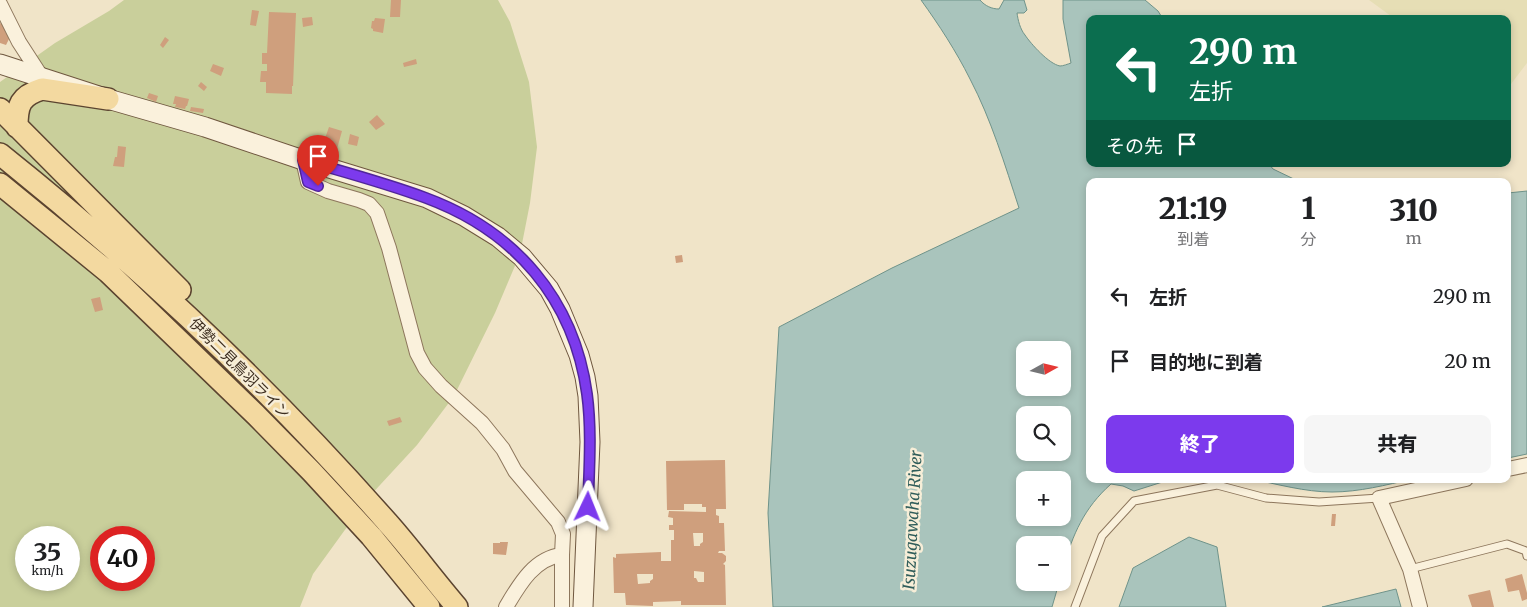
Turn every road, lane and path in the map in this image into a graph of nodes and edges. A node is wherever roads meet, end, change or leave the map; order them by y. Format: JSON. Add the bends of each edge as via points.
{"nodes":[{"id":1,"x":0,"y":4,"type":"edge"},
{"id":2,"x":0,"y":64,"type":"edge"},
{"id":3,"x":41,"y":76,"type":"junction"},
{"id":4,"x":108,"y":99,"type":"junction"},
{"id":5,"x":0,"y":109,"type":"edge"},
{"id":6,"x":17,"y":127,"type":"junction"},
{"id":7,"x":0,"y":154,"type":"edge"},
{"id":8,"x":303,"y":160,"type":"junction"},
{"id":9,"x":0,"y":184,"type":"edge"},
{"id":10,"x":0,"y":202,"type":"edge"},
{"id":11,"x":155,"y":316,"type":"junction"},
{"id":12,"x":327,"y":456,"type":"junction"},
{"id":13,"x":1527,"y":465,"type":"edge"},
{"id":14,"x":1511,"y":469,"type":"edge"},
{"id":15,"x":1448,"y":483,"type":"edge"},
{"id":16,"x":1379,"y":498,"type":"junction"},
{"id":17,"x":562,"y":555,"type":"junction"},
{"id":18,"x":1527,"y":556,"type":"edge"},
{"id":19,"x":1410,"y":569,"type":"junction"},
{"id":20,"x":429,"y":607,"type":"edge"},
{"id":21,"x":456,"y":607,"type":"edge"},
{"id":22,"x":506,"y":607,"type":"edge"},
{"id":23,"x":562,"y":607,"type":"edge"},
{"id":24,"x":583,"y":607,"type":"edge"},
{"id":25,"x":1075,"y":607,"type":"edge"},
{"id":26,"x":1420,"y":607,"type":"edge"}],
"edges":[{"from":1,"to":3,"type":"street"},
{"from":2,"to":3,"type":"street"},
{"from":3,"to":4,"type":"street"},
{"from":4,"to":6,"type":"main road","via":[[42,89],[35,91],[20,104]]},
{"from":4,"to":8,"type":"street"},
{"from":5,"to":6,"type":"main road"},
{"from":6,"to":12,"type":"main road","via":[[247,354]]},
{"from":7,"to":12,"type":"main road","name":"伊勢二見鳥羽ライン","via":[[170,300]]},
{"from":8,"to":17,"type":"street","via":[[308,182],[369,204],[377,213],[418,353],[426,368],[482,423],[558,522],[563,534]]},
{"from":8,"to":24,"type":"street","via":[[427,198],[464,216],[522,257],[549,290],[570,330],[588,396],[590,442]]},
{"from":9,"to":11,"type":"main road","name":"伊勢二見鳥羽ライン","via":[[108,272]]},
{"from":10,"to":11,"type":"main road","via":[[37,226]]},
{"from":11,"to":20,"type":"main road","name":"伊勢二見鳥羽ライン","via":[[312,472],[371,536]]},
{"from":12,"to":21,"type":"main road","name":"伊勢二見鳥羽ライン","via":[[388,523]]},
{"from":13,"to":14,"type":"street"},
{"from":15,"to":16,"type":"street"},
{"from":16,"to":19,"type":"street"},
{"from":16,"to":25,"type":"lane","via":[[1319,502],[1266,498],[1217,485],[1134,502],[1102,536]]},
{"from":17,"to":22,"type":"street","via":[[533,569]]},
{"from":17,"to":23,"type":"street"},
{"from":18,"to":19,"type":"lane","via":[[1526,551],[1506,544]]},
{"from":19,"to":26,"type":"street"}]}
